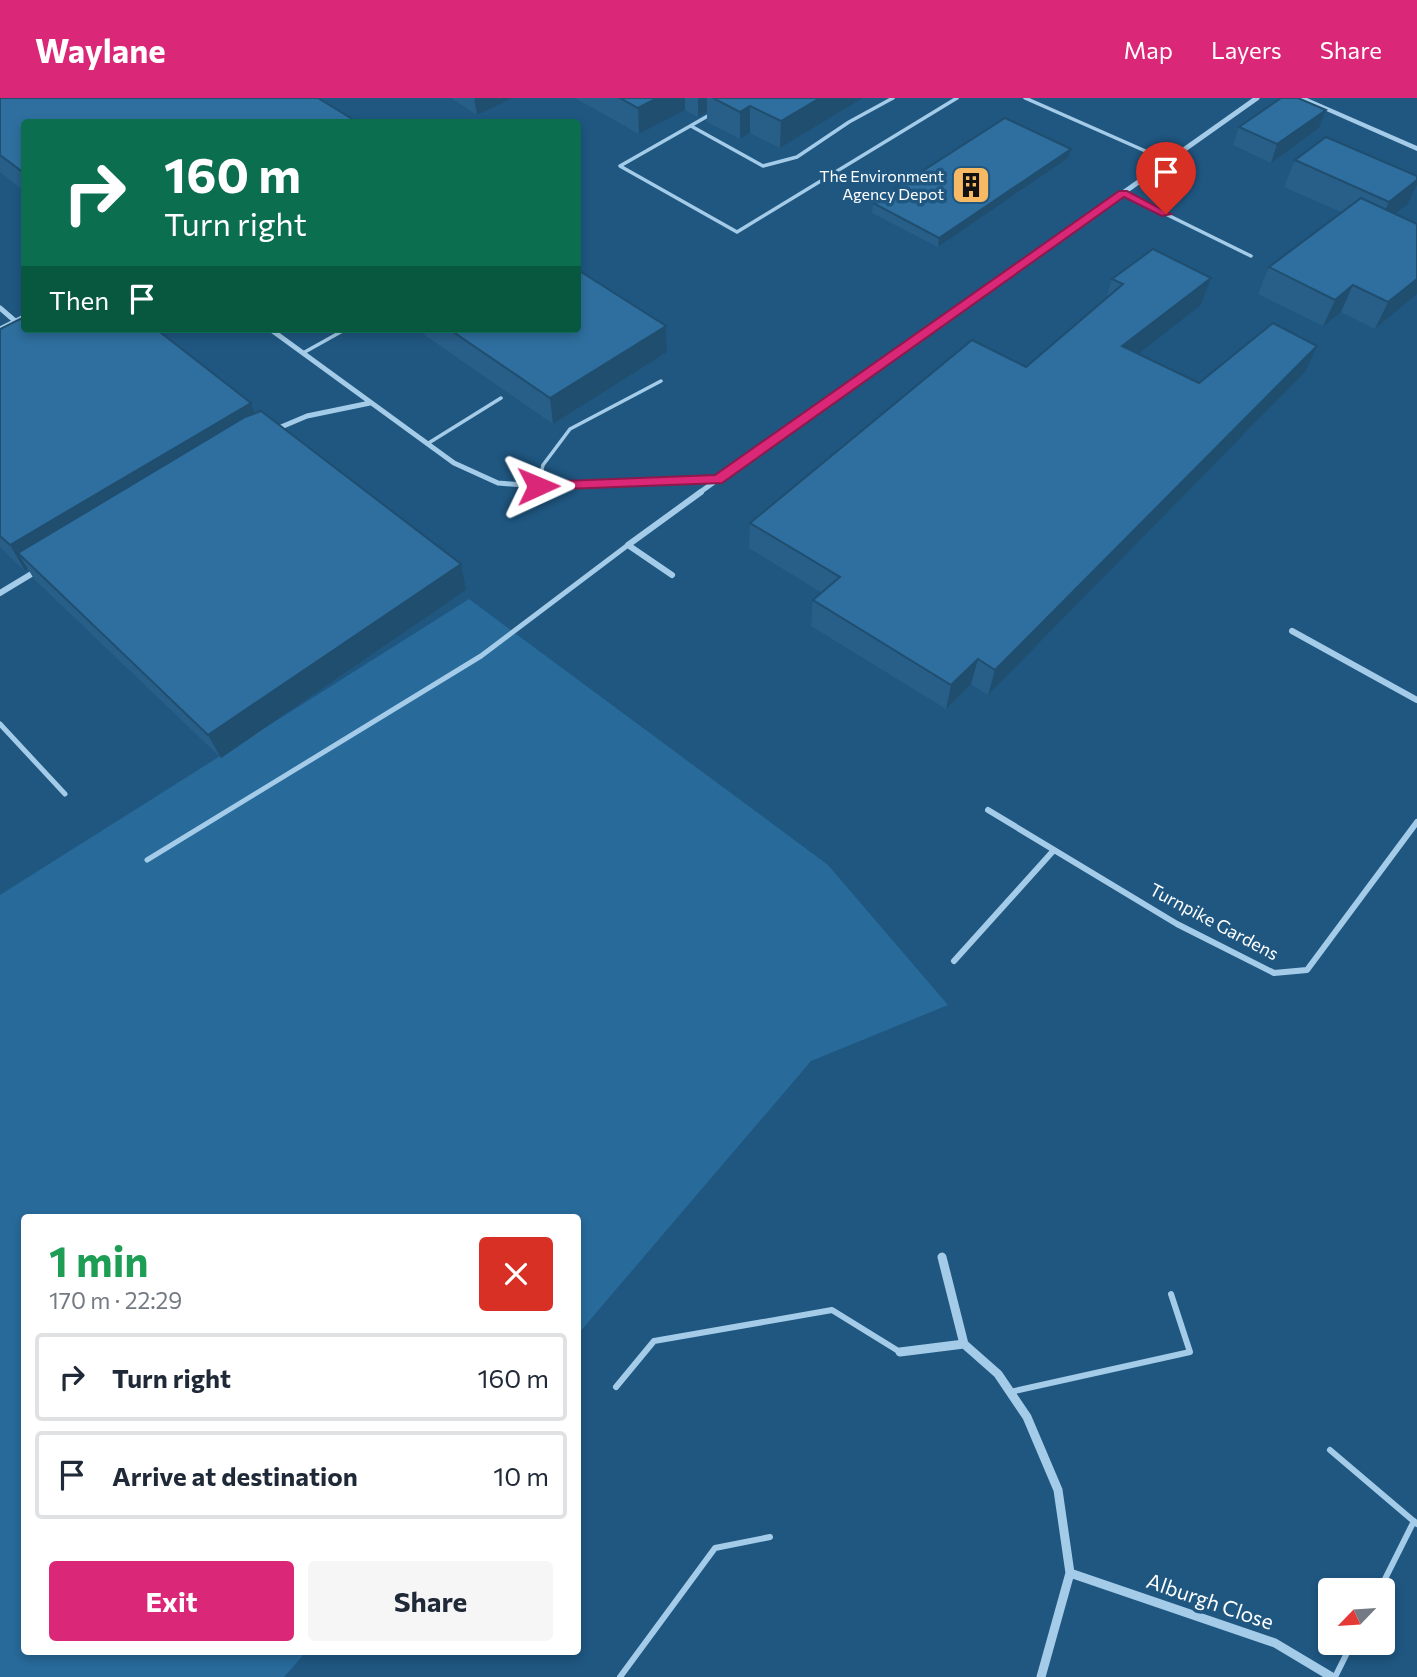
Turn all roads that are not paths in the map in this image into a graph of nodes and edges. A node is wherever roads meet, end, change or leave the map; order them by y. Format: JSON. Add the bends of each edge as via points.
{"nodes":[{"id":1,"x":893,"y":98,"type":"edge"},
{"id":2,"x":957,"y":98,"type":"edge"},
{"id":3,"x":1025,"y":98,"type":"edge"},
{"id":4,"x":1257,"y":98,"type":"edge"},
{"id":5,"x":1301,"y":98,"type":"edge"},
{"id":6,"x":720,"y":109,"type":"dead end"},
{"id":7,"x":691,"y":126,"type":"junction"},
{"id":8,"x":1417,"y":149,"type":"edge"},
{"id":9,"x":1168,"y":161,"type":"junction"},
{"id":10,"x":1123,"y":193,"type":"junction"},
{"id":11,"x":1251,"y":256,"type":"dead end"},
{"id":12,"x":0,"y":308,"type":"edge"},
{"id":13,"x":21,"y":318,"type":"edge"},
{"id":14,"x":15,"y":321,"type":"junction"},
{"id":15,"x":0,"y":328,"type":"edge"},
{"id":16,"x":275,"y":333,"type":"edge"},
{"id":17,"x":339,"y":333,"type":"edge"},
{"id":18,"x":303,"y":354,"type":"junction"},
{"id":19,"x":661,"y":381,"type":"dead end"},
{"id":20,"x":501,"y":398,"type":"edge"},
{"id":21,"x":370,"y":403,"type":"junction"},
{"id":22,"x":263,"y":434,"type":"edge"},
{"id":23,"x":427,"y":444,"type":"junction"},
{"id":24,"x":718,"y":480,"type":"junction"},
{"id":25,"x":538,"y":486,"type":"junction"},
{"id":26,"x":628,"y":545,"type":"junction"},
{"id":27,"x":46,"y":565,"type":"edge"},
{"id":28,"x":672,"y":575,"type":"dead end"},
{"id":29,"x":0,"y":593,"type":"edge"},
{"id":30,"x":1292,"y":631,"type":"dead end"},
{"id":31,"x":1417,"y":699,"type":"edge"},
{"id":32,"x":0,"y":724,"type":"edge"},
{"id":33,"x":65,"y":794,"type":"dead end"},
{"id":34,"x":988,"y":810,"type":"dead end"},
{"id":35,"x":1417,"y":822,"type":"edge"},
{"id":36,"x":1054,"y":850,"type":"junction"},
{"id":37,"x":147,"y":860,"type":"dead end"},
{"id":38,"x":954,"y":961,"type":"dead end"},
{"id":39,"x":942,"y":1257,"type":"dead end"},
{"id":40,"x":1171,"y":1294,"type":"dead end"},
{"id":41,"x":964,"y":1344,"type":"junction"},
{"id":42,"x":900,"y":1352,"type":"joint"},
{"id":43,"x":616,"y":1387,"type":"dead end"},
{"id":44,"x":1010,"y":1392,"type":"junction"},
{"id":45,"x":1330,"y":1450,"type":"dead end"},
{"id":46,"x":1415,"y":1523,"type":"edge"},
{"id":47,"x":770,"y":1537,"type":"dead end"},
{"id":48,"x":1070,"y":1573,"type":"junction"},
{"id":49,"x":1386,"y":1578,"type":"edge"},
{"id":50,"x":1345,"y":1656,"type":"edge"},
{"id":51,"x":620,"y":1677,"type":"edge"},
{"id":52,"x":1041,"y":1677,"type":"edge"},
{"id":53,"x":1334,"y":1677,"type":"edge"}],
"edges":[{"from":1,"to":7,"type":"lane","via":[[797,157],[763,166]]},
{"from":2,"to":7,"type":"lane","via":[[737,233],[620,166]]},
{"from":3,"to":9,"type":"lane"},
{"from":4,"to":9,"type":"street"},
{"from":5,"to":8,"type":"street"},
{"from":6,"to":7,"type":"lane"},
{"from":9,"to":10,"type":"street"},
{"from":10,"to":11,"type":"lane"},
{"from":10,"to":24,"type":"street"},
{"from":12,"to":14,"type":"street"},
{"from":13,"to":14,"type":"street"},
{"from":14,"to":15,"type":"street"},
{"from":16,"to":18,"type":"street"},
{"from":17,"to":18,"type":"lane"},
{"from":18,"to":21,"type":"street"},
{"from":19,"to":25,"type":"lane","via":[[570,429],[543,465]]},
{"from":20,"to":23,"type":"lane"},
{"from":21,"to":22,"type":"street","via":[[307,415]]},
{"from":21,"to":23,"type":"street"},
{"from":23,"to":25,"type":"street","via":[[454,463],[498,483]]},
{"from":24,"to":25,"type":"street"},
{"from":24,"to":26,"type":"street"},
{"from":26,"to":28,"type":"street"},
{"from":26,"to":37,"type":"lane","via":[[481,656]]},
{"from":27,"to":29,"type":"street"},
{"from":30,"to":31,"type":"street"},
{"from":32,"to":33,"type":"lane"},
{"from":34,"to":36,"type":"street","name":"Turnpike Gardens"},
{"from":35,"to":36,"type":"street","name":"Turnpike Gardens","via":[[1307,970],[1274,973],[1177,924]]},
{"from":36,"to":38,"type":"street"},
{"from":39,"to":41,"type":"street"},
{"from":40,"to":44,"type":"lane","via":[[1190,1352]]},
{"from":41,"to":42,"type":"street"},
{"from":41,"to":44,"type":"street","via":[[998,1374]]},
{"from":42,"to":43,"type":"lane","via":[[832,1310],[654,1340]]},
{"from":44,"to":48,"type":"street","via":[[1027,1417],[1058,1490]]},
{"from":45,"to":46,"type":"lane"},
{"from":46,"to":49,"type":"lane"},
{"from":47,"to":51,"type":"lane","via":[[715,1548]]},
{"from":48,"to":52,"type":"street"},
{"from":48,"to":53,"type":"street","name":"Alburgh Close","via":[[1275,1643]]},
{"from":50,"to":53,"type":"lane"}]}
